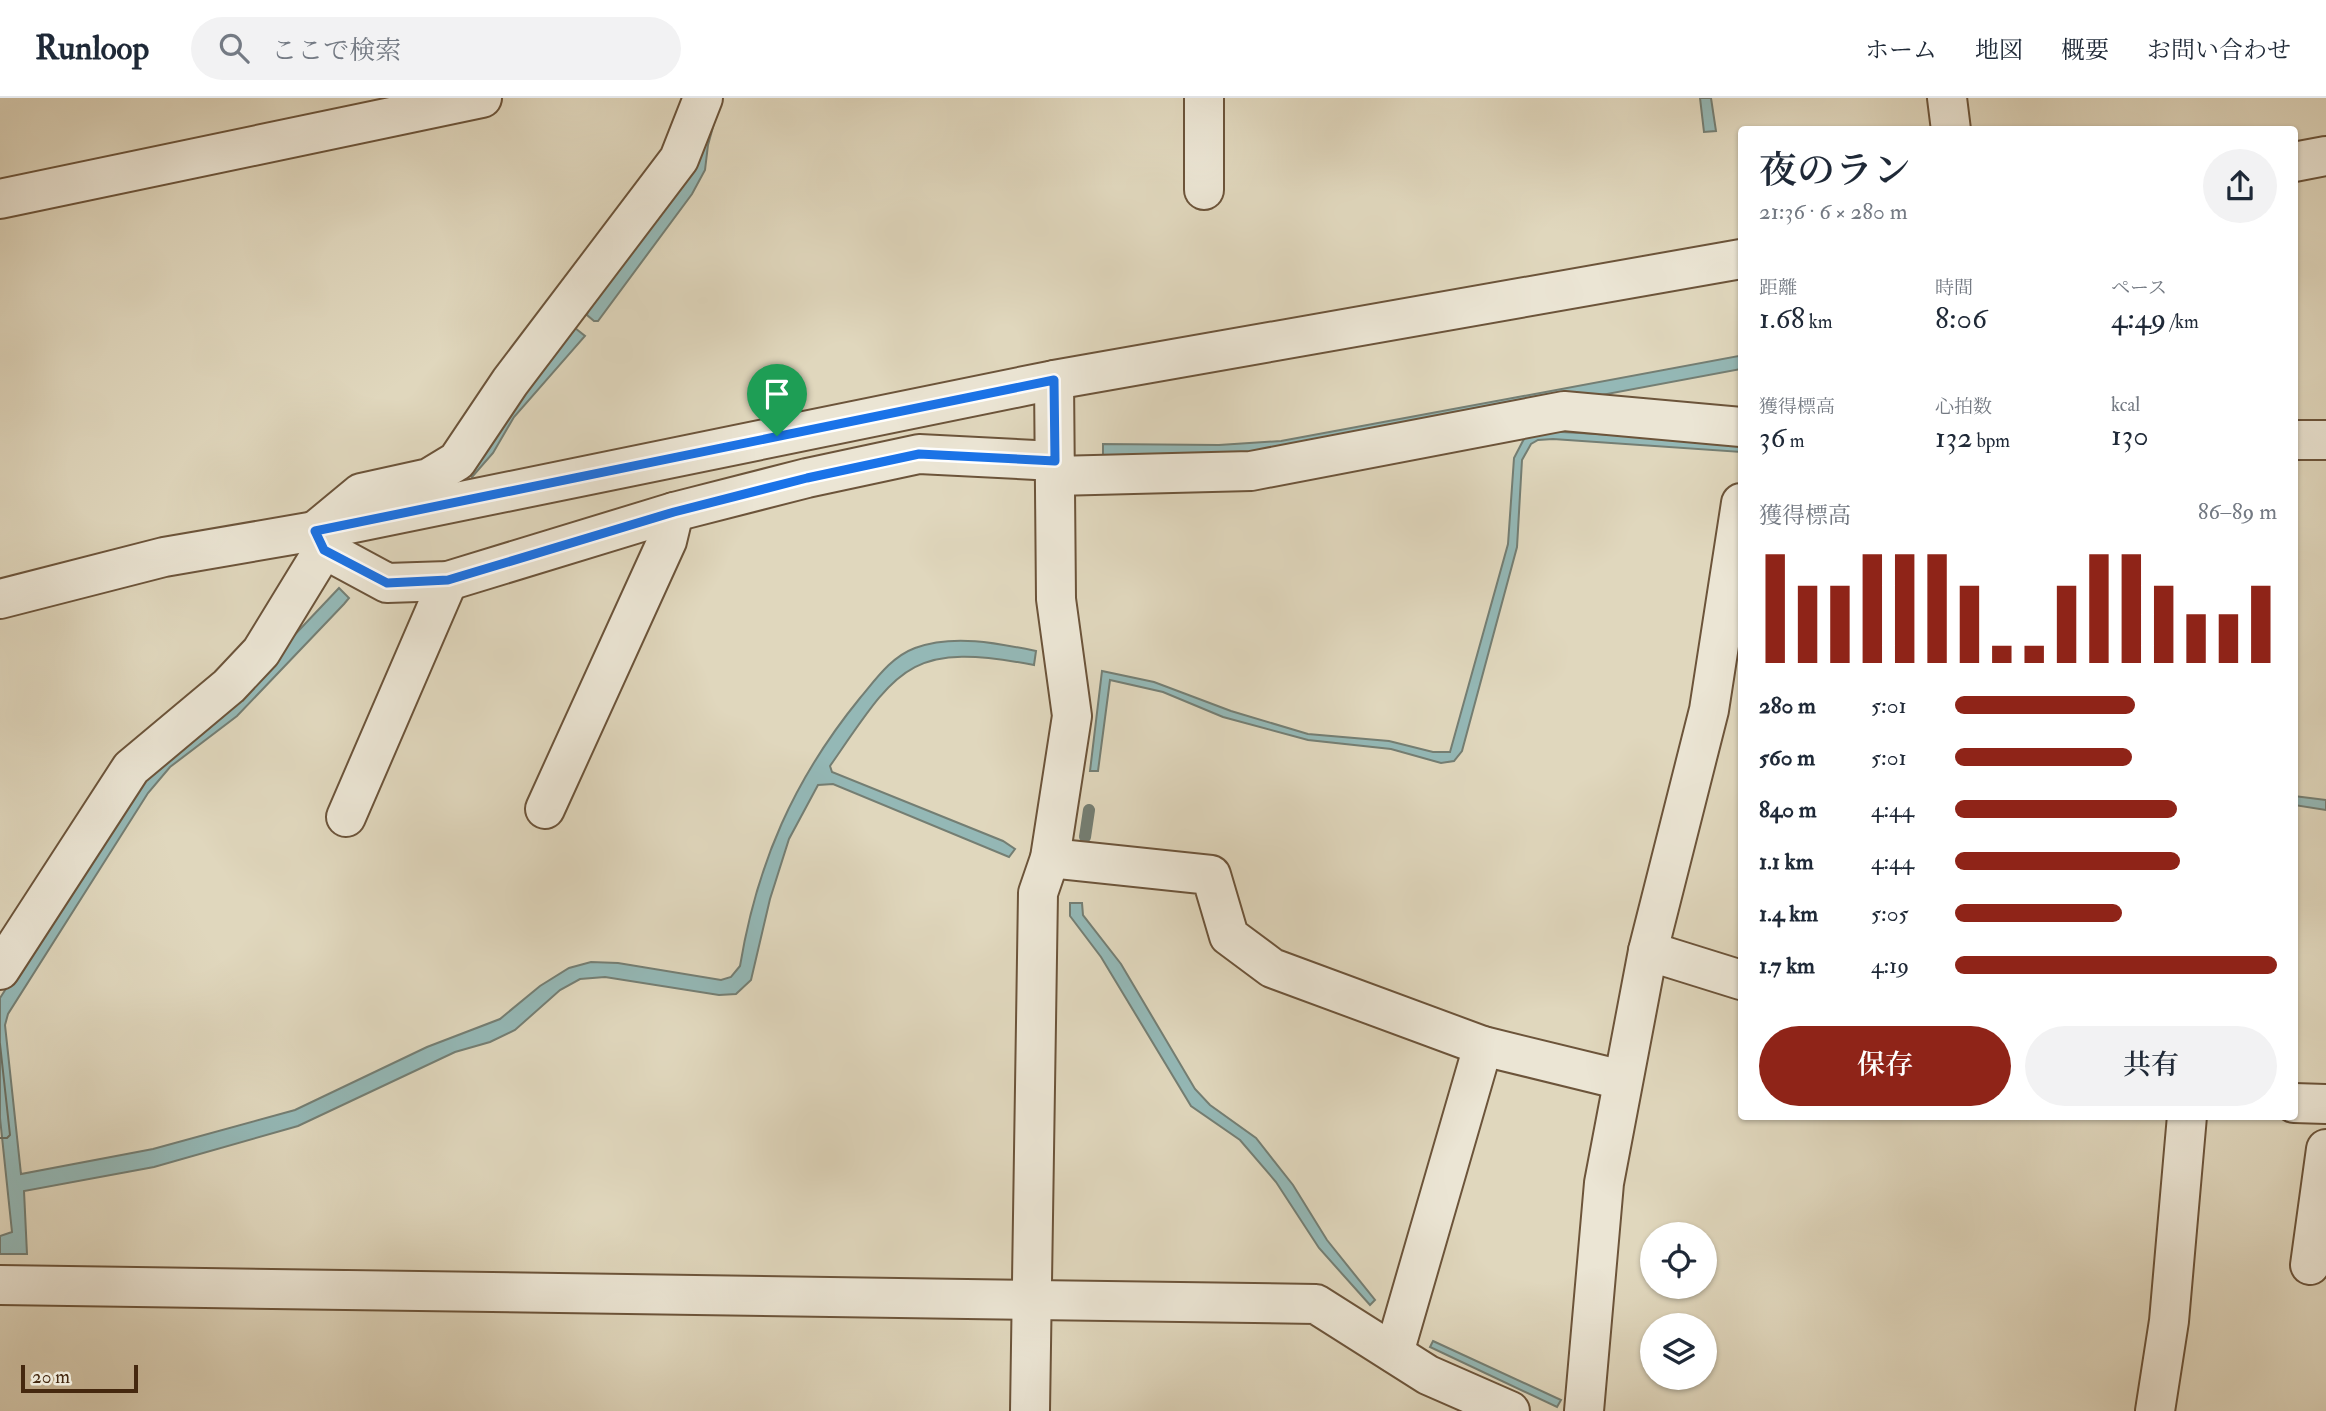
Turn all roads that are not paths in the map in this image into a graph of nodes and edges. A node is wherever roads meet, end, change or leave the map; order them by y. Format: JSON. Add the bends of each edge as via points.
{"nodes":[{"id":1,"x":482,"y":98,"type":"edge"},
{"id":2,"x":703,"y":98,"type":"edge"},
{"id":3,"x":1204,"y":98,"type":"edge"},
{"id":4,"x":1947,"y":98,"type":"edge"},
{"id":5,"x":1950,"y":126,"type":"edge"},
{"id":6,"x":2326,"y":156,"type":"edge"},
{"id":7,"x":2298,"y":161,"type":"edge"},
{"id":8,"x":1204,"y":190,"type":"dead end"},
{"id":9,"x":0,"y":199,"type":"edge"},
{"id":10,"x":1738,"y":260,"type":"edge"},
{"id":11,"x":1054,"y":380,"type":"junction"},
{"id":12,"x":1738,"y":427,"type":"edge"},
{"id":13,"x":2298,"y":440,"type":"edge"},
{"id":14,"x":2326,"y":440,"type":"edge"},
{"id":15,"x":1055,"y":469,"type":"junction"},
{"id":16,"x":674,"y":512,"type":"junction"},
{"id":17,"x":1738,"y":522,"type":"edge"},
{"id":18,"x":320,"y":540,"type":"junction"},
{"id":19,"x":448,"y":580,"type":"junction"},
{"id":20,"x":0,"y":598,"type":"edge"},
{"id":21,"x":545,"y":809,"type":"dead end"},
{"id":22,"x":346,"y":817,"type":"dead end"},
{"id":23,"x":1051,"y":858,"type":"junction"},
{"id":24,"x":1648,"y":951,"type":"junction"},
{"id":25,"x":0,"y":970,"type":"edge"},
{"id":26,"x":1738,"y":979,"type":"edge"},
{"id":27,"x":1483,"y":1046,"type":"junction"},
{"id":28,"x":1622,"y":1080,"type":"junction"},
{"id":29,"x":2298,"y":1103,"type":"edge"},
{"id":30,"x":2326,"y":1104,"type":"edge"},
{"id":31,"x":2187,"y":1120,"type":"edge"},
{"id":32,"x":2326,"y":1149,"type":"edge"},
{"id":33,"x":2310,"y":1265,"type":"dead end"},
{"id":34,"x":0,"y":1285,"type":"edge"},
{"id":35,"x":1031,"y":1299,"type":"junction"},
{"id":36,"x":1394,"y":1353,"type":"junction"},
{"id":37,"x":1030,"y":1411,"type":"edge"},
{"id":38,"x":1510,"y":1411,"type":"edge"},
{"id":39,"x":1584,"y":1411,"type":"edge"},
{"id":40,"x":2155,"y":1411,"type":"edge"}],
"edges":[{"from":1,"to":9,"type":"street"},
{"from":2,"to":18,"type":"street","via":[[679,159],[510,382],[457,461],[429,478],[361,493]]},
{"from":3,"to":8,"type":"street"},
{"from":4,"to":5,"type":"street"},
{"from":6,"to":7,"type":"street"},
{"from":10,"to":11,"type":"street"},
{"from":11,"to":15,"type":"street"},
{"from":11,"to":18,"type":"street"},
{"from":12,"to":15,"type":"street","via":[[1564,411],[1251,471]]},
{"from":13,"to":14,"type":"street"},
{"from":15,"to":16,"type":"street","via":[[919,454]]},
{"from":15,"to":23,"type":"street","via":[[1056,599],[1072,716]]},
{"from":16,"to":19,"type":"street"},
{"from":16,"to":21,"type":"street","via":[[667,541]]},
{"from":17,"to":24,"type":"street","via":[[1709,710]]},
{"from":18,"to":19,"type":"street","via":[[387,583]]},
{"from":18,"to":20,"type":"street","via":[[164,557]]},
{"from":18,"to":25,"type":"street","via":[[261,652],[229,686],[131,768]]},
{"from":19,"to":22,"type":"street"},
{"from":23,"to":27,"type":"street","via":[[1211,876],[1229,936],[1272,968]]},
{"from":23,"to":35,"type":"street","via":[[1038,893]]},
{"from":24,"to":26,"type":"street"},
{"from":24,"to":28,"type":"street"},
{"from":27,"to":28,"type":"street"},
{"from":27,"to":36,"type":"street"},
{"from":28,"to":39,"type":"street","via":[[1604,1183]]},
{"from":29,"to":30,"type":"street"},
{"from":31,"to":40,"type":"street","via":[[2169,1321]]},
{"from":32,"to":33,"type":"street"},
{"from":34,"to":35,"type":"street"},
{"from":35,"to":36,"type":"street","via":[[1316,1304]]},
{"from":35,"to":37,"type":"street"},
{"from":36,"to":38,"type":"street","via":[[1428,1375]]}]}
